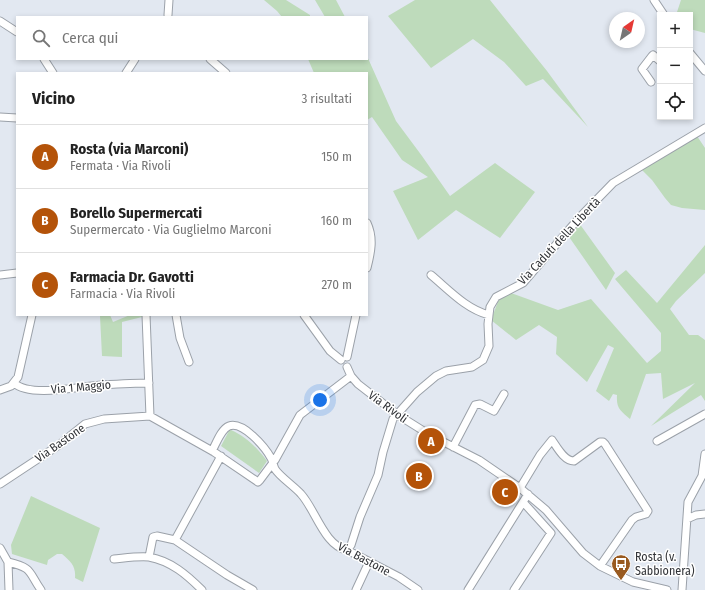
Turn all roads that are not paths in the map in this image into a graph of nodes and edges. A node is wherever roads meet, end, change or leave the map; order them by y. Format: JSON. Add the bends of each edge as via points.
{"nodes":[{"id":1,"x":169,"y":0,"type":"edge"},
{"id":2,"x":654,"y":0,"type":"edge"},
{"id":3,"x":662,"y":12,"type":"edge"},
{"id":4,"x":168,"y":16,"type":"edge"},
{"id":5,"x":0,"y":21,"type":"edge"},
{"id":6,"x":16,"y":31,"type":"edge"},
{"id":7,"x":657,"y":58,"type":"edge"},
{"id":8,"x":693,"y":58,"type":"edge"},
{"id":9,"x":45,"y":60,"type":"edge"},
{"id":10,"x":134,"y":60,"type":"edge"},
{"id":11,"x":211,"y":60,"type":"edge"},
{"id":12,"x":705,"y":70,"type":"edge"},
{"id":13,"x":52,"y":72,"type":"edge"},
{"id":14,"x":127,"y":72,"type":"edge"},
{"id":15,"x":225,"y":72,"type":"edge"},
{"id":16,"x":651,"y":82,"type":"dead end"},
{"id":17,"x":0,"y":117,"type":"edge"},
{"id":18,"x":16,"y":118,"type":"edge"},
{"id":19,"x":705,"y":128,"type":"edge"},
{"id":20,"x":368,"y":225,"type":"edge"},
{"id":21,"x":368,"y":263,"type":"edge"},
{"id":22,"x":16,"y":273,"type":"edge"},
{"id":23,"x":0,"y":275,"type":"edge"},
{"id":24,"x":432,"y":275,"type":"dead end"},
{"id":25,"x":488,"y":315,"type":"junction"},
{"id":26,"x":32,"y":316,"type":"edge"},
{"id":27,"x":146,"y":316,"type":"edge"},
{"id":28,"x":176,"y":316,"type":"edge"},
{"id":29,"x":305,"y":316,"type":"edge"},
{"id":30,"x":356,"y":316,"type":"edge"},
{"id":31,"x":344,"y":359,"type":"junction"},
{"id":32,"x":189,"y":362,"type":"dead end"},
{"id":33,"x":351,"y":376,"type":"junction"},
{"id":34,"x":14,"y":383,"type":"junction"},
{"id":35,"x":149,"y":383,"type":"junction"},
{"id":36,"x":0,"y":390,"type":"edge"},
{"id":37,"x":504,"y":394,"type":"dead end"},
{"id":38,"x":705,"y":414,"type":"edge"},
{"id":39,"x":398,"y":415,"type":"junction"},
{"id":40,"x":150,"y":416,"type":"junction"},
{"id":41,"x":657,"y":441,"type":"dead end"},
{"id":42,"x":453,"y":447,"type":"junction"},
{"id":43,"x":212,"y":451,"type":"junction"},
{"id":44,"x":705,"y":454,"type":"edge"},
{"id":45,"x":221,"y":456,"type":"junction"},
{"id":46,"x":273,"y":464,"type":"junction"},
{"id":47,"x":0,"y":484,"type":"edge"},
{"id":48,"x":520,"y":488,"type":"junction"},
{"id":49,"x":528,"y":494,"type":"junction"},
{"id":50,"x":523,"y":502,"type":"junction"},
{"id":51,"x":705,"y":514,"type":"edge"},
{"id":52,"x":687,"y":519,"type":"junction"},
{"id":53,"x":175,"y":540,"type":"junction"},
{"id":54,"x":0,"y":548,"type":"edge"},
{"id":55,"x":347,"y":550,"type":"junction"},
{"id":56,"x":149,"y":557,"type":"junction"},
{"id":57,"x":114,"y":559,"type":"dead end"},
{"id":58,"x":8,"y":562,"type":"junction"},
{"id":59,"x":369,"y":562,"type":"junction"},
{"id":60,"x":600,"y":566,"type":"junction"},
{"id":61,"x":9,"y":590,"type":"edge"},
{"id":62,"x":42,"y":590,"type":"edge"},
{"id":63,"x":202,"y":590,"type":"edge"},
{"id":64,"x":253,"y":590,"type":"edge"},
{"id":65,"x":356,"y":590,"type":"edge"},
{"id":66,"x":418,"y":590,"type":"edge"},
{"id":67,"x":468,"y":590,"type":"edge"},
{"id":68,"x":514,"y":590,"type":"edge"},
{"id":69,"x":667,"y":590,"type":"edge"},
{"id":70,"x":682,"y":590,"type":"edge"}],
"edges":[{"from":1,"to":4,"type":"street"},
{"from":2,"to":3,"type":"street"},
{"from":5,"to":6,"type":"street"},
{"from":7,"to":16,"type":"street","via":[[652,56],[642,69]]},
{"from":8,"to":12,"type":"street"},
{"from":9,"to":13,"type":"street"},
{"from":10,"to":14,"type":"street"},
{"from":11,"to":15,"type":"street"},
{"from":17,"to":18,"type":"street"},
{"from":19,"to":25,"type":"street","name":"Via Caduti della Libertà","via":[[613,183],[523,283],[496,297]]},
{"from":20,"to":21,"type":"street","via":[[372,244]]},
{"from":22,"to":23,"type":"street"},
{"from":24,"to":25,"type":"street","via":[[468,306]]},
{"from":25,"to":39,"type":"street","name":"Via Caduti della Libertà","via":[[489,346],[483,360],[472,368],[446,371],[436,376],[417,392]]},
{"from":26,"to":34,"type":"street","via":[[21,367]]},
{"from":27,"to":35,"type":"street"},
{"from":28,"to":32,"type":"street","via":[[180,338]]},
{"from":29,"to":31,"type":"street","via":[[330,351]]},
{"from":30,"to":31,"type":"street"},
{"from":31,"to":33,"type":"street","name":"Via Rivoli","via":[[350,362],[347,367]]},
{"from":33,"to":39,"type":"street","name":"Via Rivoli"},
{"from":33,"to":46,"type":"street","via":[[300,415]]},
{"from":34,"to":35,"type":"street","name":"Via 1 Maggio","via":[[20,388],[34,391]]},
{"from":34,"to":36,"type":"street"},
{"from":35,"to":40,"type":"street"},
{"from":37,"to":42,"type":"street","via":[[494,411],[480,404],[475,405]]},
{"from":38,"to":41,"type":"street"},
{"from":39,"to":42,"type":"street","name":"Via Rivoli"},
{"from":39,"to":55,"type":"street","name":"Via Caduti della Libertà","via":[[392,421],[378,475]]},
{"from":40,"to":43,"type":"street"},
{"from":40,"to":47,"type":"street","name":"Via Bastone","via":[[104,419],[85,424],[59,445]]},
{"from":42,"to":48,"type":"street","name":"Via Rivoli","via":[[479,460]]},
{"from":43,"to":45,"type":"street"},
{"from":43,"to":46,"type":"street","name":"Via Bastone","via":[[226,427],[233,425],[246,430],[256,439]]},
{"from":44,"to":52,"type":"street","via":[[702,476],[688,502]]},
{"from":45,"to":46,"type":"street","via":[[256,481],[260,480]]},
{"from":45,"to":53,"type":"street"},
{"from":46,"to":55,"type":"street","name":"Via Bastone","via":[[278,473],[295,487],[308,503],[326,536],[337,546]]},
{"from":48,"to":49,"type":"street","name":"Via Rivoli"},
{"from":48,"to":60,"type":"street","via":[[552,440],[570,461],[574,461],[602,442],[648,511],[632,520]]},
{"from":49,"to":50,"type":"street"},
{"from":49,"to":60,"type":"street","name":"Via Rivoli","via":[[546,510],[573,543]]},
{"from":50,"to":67,"type":"street"},
{"from":50,"to":68,"type":"street","via":[[551,533]]},
{"from":51,"to":52,"type":"street","via":[[696,514]]},
{"from":52,"to":70,"type":"street"},
{"from":53,"to":56,"type":"street","via":[[153,537]]},
{"from":53,"to":64,"type":"street"},
{"from":54,"to":58,"type":"street"},
{"from":55,"to":59,"type":"street","name":"Via Bastone"},
{"from":56,"to":57,"type":"street"},
{"from":56,"to":63,"type":"street","via":[[172,565]]},
{"from":58,"to":61,"type":"street"},
{"from":58,"to":62,"type":"street","via":[[30,571]]},
{"from":59,"to":65,"type":"street"},
{"from":59,"to":66,"type":"street","name":"Via Bastone"},
{"from":60,"to":69,"type":"street","name":"Via Rivoli","via":[[633,582]]}]}
